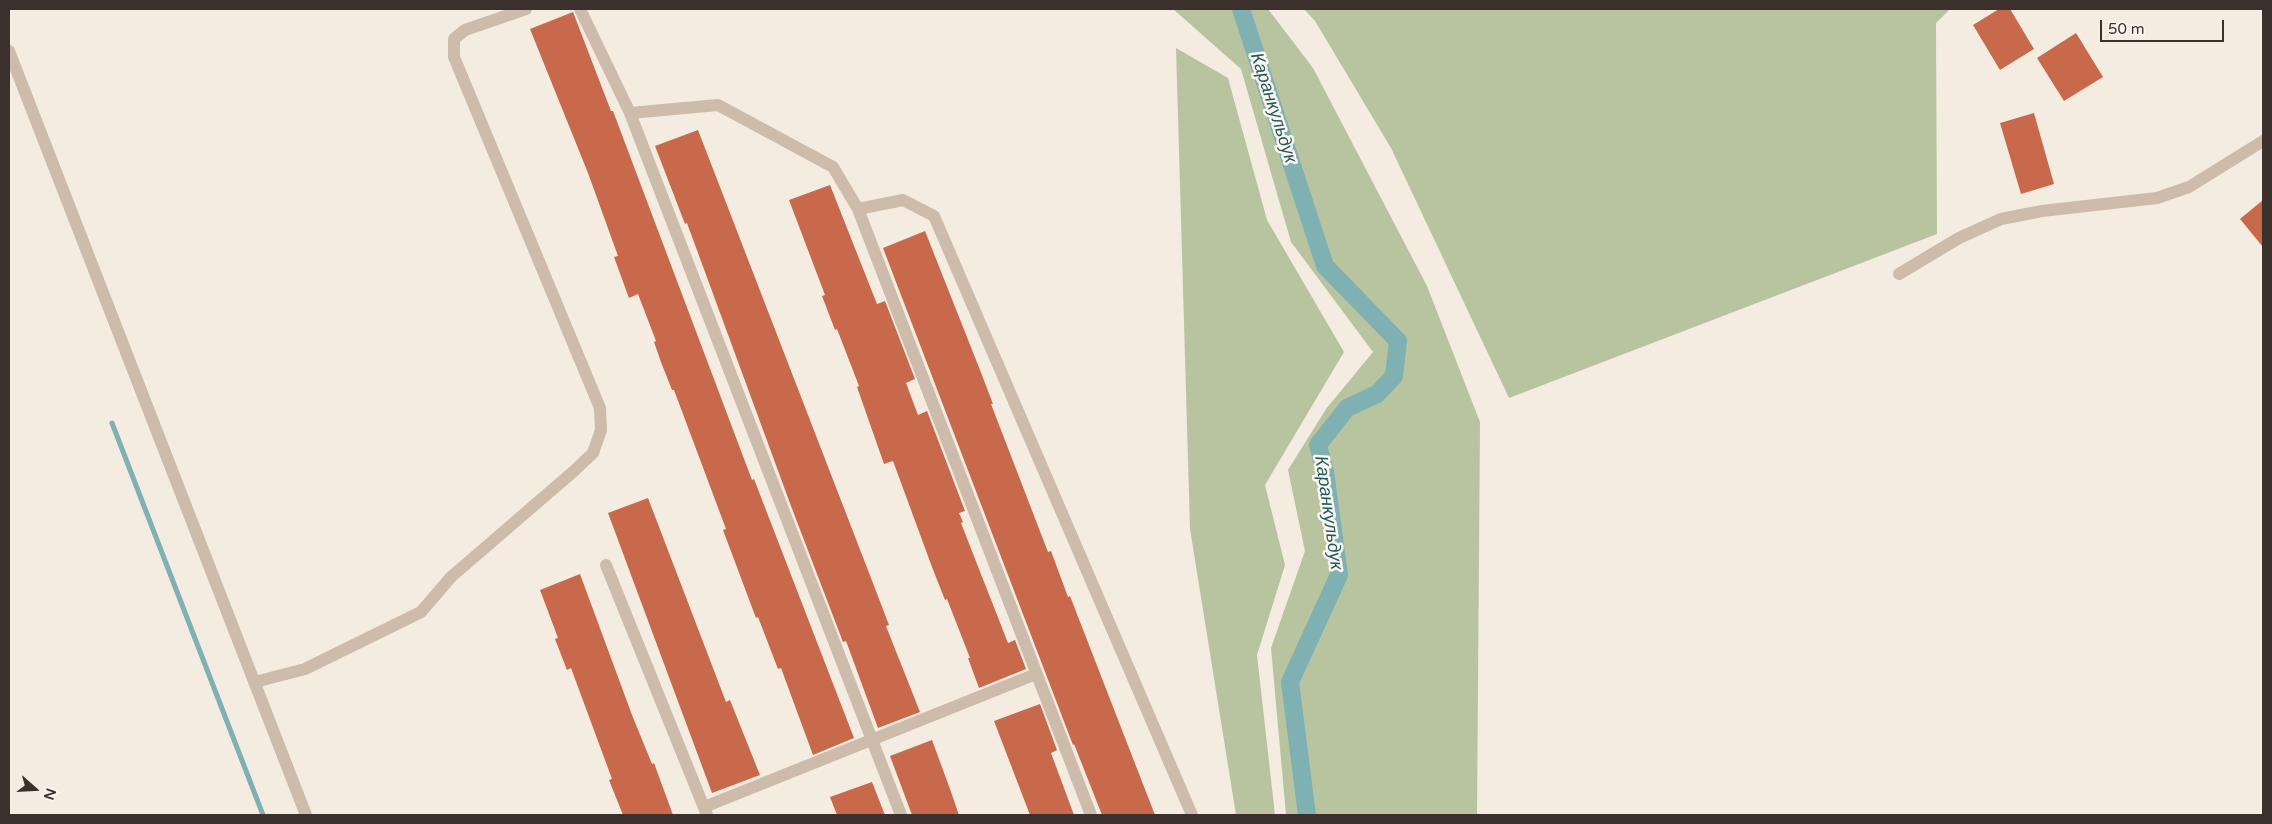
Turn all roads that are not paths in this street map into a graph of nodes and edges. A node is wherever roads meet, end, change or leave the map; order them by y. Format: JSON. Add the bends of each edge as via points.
{"nodes":[{"id":1,"x":526,"y":9,"type":"edge"},
{"id":2,"x":580,"y":9,"type":"edge"},
{"id":3,"x":9,"y":51,"type":"edge"},
{"id":4,"x":630,"y":112,"type":"junction"},
{"id":5,"x":2263,"y":141,"type":"edge"},
{"id":6,"x":858,"y":210,"type":"junction"},
{"id":7,"x":1898,"y":274,"type":"dead end"},
{"id":8,"x":606,"y":565,"type":"dead end"},
{"id":9,"x":1036,"y":674,"type":"junction"},
{"id":10,"x":254,"y":682,"type":"junction"},
{"id":11,"x":871,"y":740,"type":"junction"},
{"id":12,"x":706,"y":811,"type":"edge"},
{"id":13,"x":306,"y":815,"type":"edge"},
{"id":14,"x":901,"y":815,"type":"edge"},
{"id":15,"x":1091,"y":815,"type":"edge"},
{"id":16,"x":1192,"y":815,"type":"edge"}],
"edges":[{"from":1,"to":10,"type":"street","via":[[465,30],[454,39],[454,57],[600,408],[601,430],[593,453],[451,577],[421,612],[306,669]]},
{"from":2,"to":4,"type":"street"},
{"from":3,"to":10,"type":"street"},
{"from":4,"to":6,"type":"street","via":[[718,105],[833,167]]},
{"from":4,"to":11,"type":"street"},
{"from":5,"to":7,"type":"street","via":[[2189,187],[2157,198],[2042,211],[2002,219],[1959,238]]},
{"from":6,"to":9,"type":"street"},
{"from":6,"to":16,"type":"street","via":[[903,200],[934,216]]},
{"from":8,"to":12,"type":"street"},
{"from":9,"to":11,"type":"street"},
{"from":9,"to":15,"type":"street"},
{"from":10,"to":13,"type":"street"},
{"from":11,"to":12,"type":"street"},
{"from":11,"to":14,"type":"street"}]}
